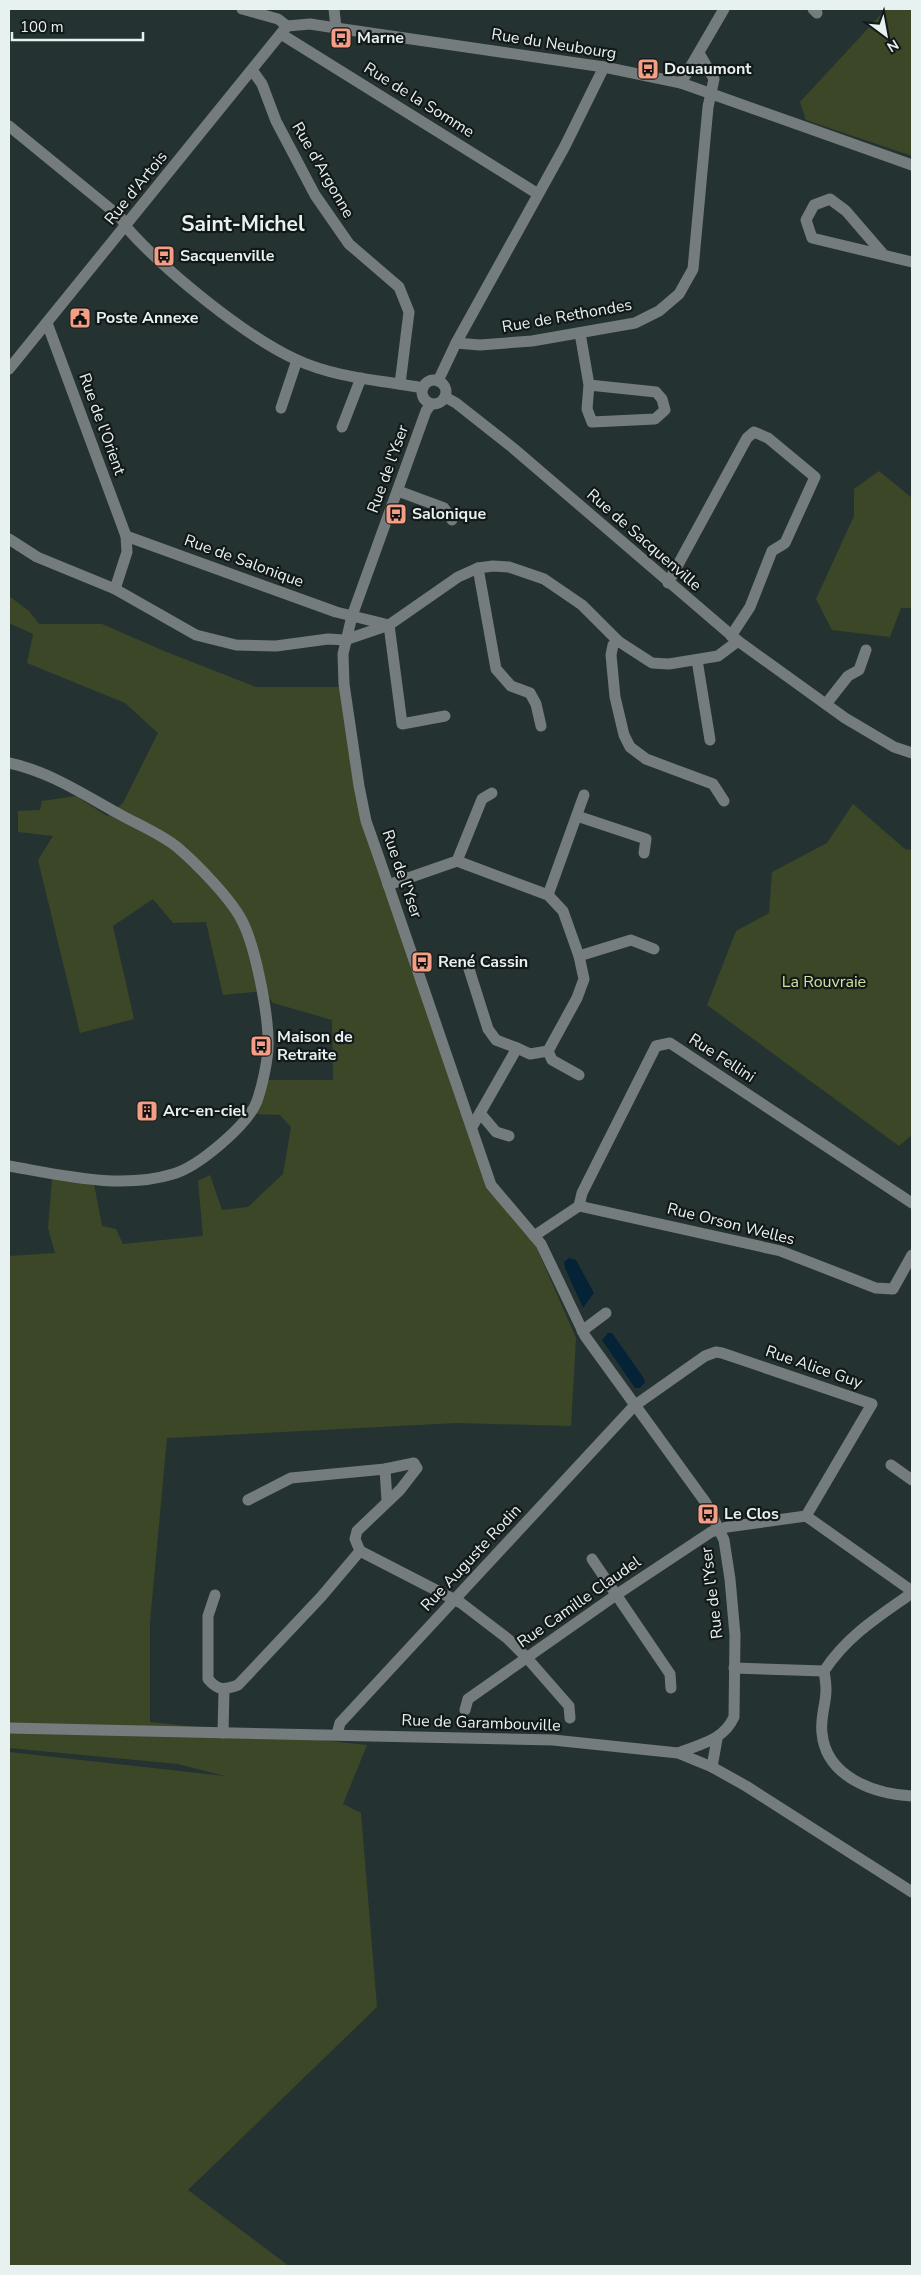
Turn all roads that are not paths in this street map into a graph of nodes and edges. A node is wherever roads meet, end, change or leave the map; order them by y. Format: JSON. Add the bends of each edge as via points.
{"nodes":[{"id":1,"x":242,"y":9,"type":"edge"},
{"id":2,"x":334,"y":9,"type":"edge"},
{"id":3,"x":724,"y":9,"type":"edge"},
{"id":4,"x":336,"y":28,"type":"junction"},
{"id":5,"x":284,"y":30,"type":"junction"},
{"id":6,"x":699,"y":53,"type":"junction"},
{"id":7,"x":604,"y":67,"type":"junction"},
{"id":8,"x":252,"y":70,"type":"junction"},
{"id":9,"x":681,"y":83,"type":"junction"},
{"id":10,"x":712,"y":92,"type":"junction"},
{"id":11,"x":9,"y":126,"type":"edge"},
{"id":12,"x":912,"y":165,"type":"edge"},
{"id":13,"x":538,"y":194,"type":"junction"},
{"id":14,"x":126,"y":226,"type":"junction"},
{"id":15,"x":884,"y":255,"type":"junction"},
{"id":16,"x":912,"y":262,"type":"edge"},
{"id":17,"x":47,"y":323,"type":"junction"},
{"id":18,"x":580,"y":333,"type":"junction"},
{"id":19,"x":456,"y":343,"type":"junction"},
{"id":20,"x":297,"y":360,"type":"junction"},
{"id":21,"x":9,"y":369,"type":"edge"},
{"id":22,"x":360,"y":378,"type":"junction"},
{"id":23,"x":438,"y":381,"type":"junction"},
{"id":24,"x":400,"y":384,"type":"junction"},
{"id":25,"x":589,"y":386,"type":"junction"},
{"id":26,"x":423,"y":388,"type":"junction"},
{"id":27,"x":445,"y":397,"type":"junction"},
{"id":28,"x":431,"y":404,"type":"junction"},
{"id":29,"x":281,"y":408,"type":"dead end"},
{"id":30,"x":342,"y":426,"type":"dead end"},
{"id":31,"x":398,"y":491,"type":"junction"},
{"id":32,"x":452,"y":520,"type":"dead end"},
{"id":33,"x":126,"y":536,"type":"junction"},
{"id":34,"x":9,"y":539,"type":"edge"},
{"id":35,"x":478,"y":568,"type":"junction"},
{"id":36,"x":668,"y":583,"type":"junction"},
{"id":37,"x":115,"y":589,"type":"junction"},
{"id":38,"x":352,"y":616,"type":"junction"},
{"id":39,"x":389,"y":625,"type":"junction"},
{"id":40,"x":734,"y":638,"type":"junction"},
{"id":41,"x":344,"y":640,"type":"junction"},
{"id":42,"x":618,"y":641,"type":"junction"},
{"id":43,"x":866,"y":650,"type":"dead end"},
{"id":44,"x":697,"y":660,"type":"junction"},
{"id":45,"x":826,"y":704,"type":"junction"},
{"id":46,"x":445,"y":716,"type":"dead end"},
{"id":47,"x":541,"y":726,"type":"dead end"},
{"id":48,"x":710,"y":740,"type":"dead end"},
{"id":49,"x":912,"y":752,"type":"edge"},
{"id":50,"x":9,"y":763,"type":"edge"},
{"id":51,"x":492,"y":793,"type":"dead end"},
{"id":52,"x":584,"y":795,"type":"dead end"},
{"id":53,"x":724,"y":801,"type":"dead end"},
{"id":54,"x":577,"y":816,"type":"junction"},
{"id":55,"x":644,"y":853,"type":"dead end"},
{"id":56,"x":457,"y":861,"type":"junction"},
{"id":57,"x":388,"y":885,"type":"junction"},
{"id":58,"x":548,"y":895,"type":"junction"},
{"id":59,"x":654,"y":948,"type":"dead end"},
{"id":60,"x":580,"y":956,"type":"junction"},
{"id":61,"x":469,"y":969,"type":"dead end"},
{"id":62,"x":517,"y":1048,"type":"junction"},
{"id":63,"x":548,"y":1051,"type":"junction"},
{"id":64,"x":579,"y":1075,"type":"dead end"},
{"id":65,"x":480,"y":1113,"type":"junction"},
{"id":66,"x":472,"y":1127,"type":"junction"},
{"id":67,"x":509,"y":1136,"type":"dead end"},
{"id":68,"x":9,"y":1166,"type":"edge"},
{"id":69,"x":912,"y":1203,"type":"edge"},
{"id":70,"x":579,"y":1206,"type":"junction"},
{"id":71,"x":534,"y":1236,"type":"junction"},
{"id":72,"x":912,"y":1255,"type":"edge"},
{"id":73,"x":606,"y":1313,"type":"dead end"},
{"id":74,"x":582,"y":1331,"type":"junction"},
{"id":75,"x":634,"y":1406,"type":"junction"},
{"id":76,"x":891,"y":1465,"type":"dead end"},
{"id":77,"x":384,"y":1469,"type":"junction"},
{"id":78,"x":912,"y":1480,"type":"edge"},
{"id":79,"x":248,"y":1500,"type":"dead end"},
{"id":80,"x":387,"y":1501,"type":"junction"},
{"id":81,"x":806,"y":1516,"type":"junction"},
{"id":82,"x":719,"y":1529,"type":"junction"},
{"id":83,"x":360,"y":1551,"type":"junction"},
{"id":84,"x":592,"y":1559,"type":"dead end"},
{"id":85,"x":912,"y":1592,"type":"edge"},
{"id":86,"x":215,"y":1595,"type":"dead end"},
{"id":87,"x":616,"y":1595,"type":"junction"},
{"id":88,"x":454,"y":1600,"type":"junction"},
{"id":89,"x":527,"y":1658,"type":"junction"},
{"id":90,"x":734,"y":1668,"type":"junction"},
{"id":91,"x":824,"y":1671,"type":"junction"},
{"id":92,"x":671,"y":1688,"type":"dead end"},
{"id":93,"x":224,"y":1690,"type":"junction"},
{"id":94,"x":465,"y":1710,"type":"dead end"},
{"id":95,"x":570,"y":1718,"type":"dead end"},
{"id":96,"x":9,"y":1728,"type":"edge"},
{"id":97,"x":223,"y":1733,"type":"junction"},
{"id":98,"x":337,"y":1734,"type":"junction"},
{"id":99,"x":717,"y":1739,"type":"junction"},
{"id":100,"x":678,"y":1753,"type":"junction"},
{"id":101,"x":712,"y":1767,"type":"junction"},
{"id":102,"x":912,"y":1796,"type":"edge"},
{"id":103,"x":912,"y":1892,"type":"edge"}],
"edges":[{"from":1,"to":5,"type":"street","name":"Rue du Neubourg","via":[[278,19]]},
{"from":2,"to":4,"type":"street"},
{"from":3,"to":6,"type":"street"},
{"from":4,"to":5,"type":"street","name":"Rue du Neubourg","via":[[310,24]]},
{"from":4,"to":7,"type":"street","name":"Rue du Neubourg"},
{"from":5,"to":8,"type":"street","name":"Rue d'Artois"},
{"from":5,"to":13,"type":"street","name":"Rue de la Somme"},
{"from":6,"to":9,"type":"street"},
{"from":6,"to":10,"type":"street","via":[[714,79]]},
{"from":7,"to":9,"type":"street","name":"Rue du Neubourg"},
{"from":7,"to":13,"type":"street"},
{"from":8,"to":14,"type":"street","name":"Rue d'Artois"},
{"from":8,"to":24,"type":"street","name":"Rue d'Argonne","via":[[262,84],[276,121],[315,195],[349,244],[399,287],[409,312]]},
{"from":9,"to":10,"type":"street","name":"Rue du Neubourg"},
{"from":10,"to":12,"type":"street","name":"Rue du Neubourg"},
{"from":10,"to":18,"type":"street","name":"Rue de Rethondes","via":[[693,270],[679,294],[659,311],[634,323]]},
{"from":11,"to":14,"type":"street","via":[[119,216]]},
{"from":13,"to":19,"type":"street"},
{"from":14,"to":17,"type":"street","name":"Rue d'Artois"},
{"from":14,"to":20,"type":"street","via":[[171,270],[225,315]]},
{"from":15,"to":15,"type":"street","via":[[812,238],[806,220],[814,204],[830,199],[846,211]]},
{"from":15,"to":16,"type":"street"},
{"from":17,"to":21,"type":"street","name":"Rue d'Artois"},
{"from":17,"to":33,"type":"street","name":"Rue de l'Orient"},
{"from":18,"to":19,"type":"street","name":"Rue de Rethondes","via":[[532,341],[480,345]]},
{"from":18,"to":25,"type":"street"},
{"from":19,"to":23,"type":"street"},
{"from":20,"to":22,"type":"street"},
{"from":20,"to":29,"type":"street"},
{"from":22,"to":24,"type":"street"},
{"from":22,"to":30,"type":"street"},
{"from":23,"to":26,"type":"street","via":[[428,382]]},
{"from":23,"to":27,"type":"street","via":[[445,387]]},
{"from":24,"to":26,"type":"street"},
{"from":25,"to":25,"type":"street","via":[[587,409],[592,422],[655,419],[665,410],[656,392]]},
{"from":26,"to":28,"type":"street","via":[[423,396]]},
{"from":27,"to":28,"type":"street","via":[[439,403]]},
{"from":27,"to":36,"type":"street","name":"Rue de Sacquenville","via":[[513,448]]},
{"from":28,"to":31,"type":"street","name":"Rue de l'Yser"},
{"from":31,"to":32,"type":"street","via":[[444,508]]},
{"from":31,"to":38,"type":"street","name":"Rue de l'Yser"},
{"from":33,"to":37,"type":"street","via":[[127,552]]},
{"from":33,"to":38,"type":"street","name":"Rue de Salonique"},
{"from":34,"to":37,"type":"street","via":[[37,557]]},
{"from":35,"to":39,"type":"street","via":[[458,577]]},
{"from":35,"to":42,"type":"street","via":[[509,567],[544,579],[582,605]]},
{"from":35,"to":47,"type":"street","via":[[496,669],[511,686],[530,693]]},
{"from":36,"to":40,"type":"street","name":"Rue de Sacquenville"},
{"from":36,"to":40,"type":"street","via":[[746,438],[754,432],[768,438],[815,476],[785,543],[772,552],[750,608]]},
{"from":37,"to":41,"type":"street","via":[[196,635],[236,645],[276,646]]},
{"from":38,"to":39,"type":"street","name":"Rue de Salonique"},
{"from":38,"to":41,"type":"street","name":"Rue de l'Yser"},
{"from":39,"to":41,"type":"street"},
{"from":39,"to":46,"type":"street","via":[[402,724]]},
{"from":40,"to":44,"type":"street","via":[[718,656]]},
{"from":40,"to":45,"type":"street","name":"Rue de Sacquenville"},
{"from":41,"to":57,"type":"street","name":"Rue de l'Yser","via":[[344,684],[359,786],[366,821]]},
{"from":42,"to":44,"type":"street","via":[[652,663]]},
{"from":42,"to":53,"type":"street","via":[[611,655],[615,697],[630,747],[646,759],[713,784]]},
{"from":43,"to":45,"type":"street","via":[[859,670],[848,676]]},
{"from":44,"to":48,"type":"street"},
{"from":45,"to":49,"type":"street","name":"Rue de Sacquenville","via":[[873,736]]},
{"from":50,"to":68,"type":"street","via":[[50,777],[176,847],[214,885],[240,917],[253,952],[261,985],[268,1046],[252,1109],[232,1135],[199,1161],[174,1174],[131,1182]]},
{"from":51,"to":56,"type":"street","via":[[482,799]]},
{"from":52,"to":54,"type":"street"},
{"from":54,"to":55,"type":"street","via":[[646,839]]},
{"from":54,"to":58,"type":"street"},
{"from":56,"to":57,"type":"street"},
{"from":56,"to":58,"type":"street"},
{"from":57,"to":66,"type":"street","name":"Rue de l'Yser"},
{"from":58,"to":60,"type":"street","via":[[563,911]]},
{"from":59,"to":60,"type":"street","via":[[631,940]]},
{"from":60,"to":63,"type":"street","via":[[584,979],[578,998]]},
{"from":61,"to":62,"type":"street","via":[[488,1029],[496,1040]]},
{"from":62,"to":63,"type":"street","via":[[530,1054]]},
{"from":62,"to":65,"type":"street"},
{"from":63,"to":64,"type":"street","via":[[552,1060]]},
{"from":65,"to":66,"type":"street"},
{"from":65,"to":67,"type":"street","via":[[496,1132]]},
{"from":66,"to":71,"type":"street","name":"Rue de l'Yser","via":[[492,1185]]},
{"from":69,"to":70,"type":"street","name":"Rue Fellini","via":[[670,1043],[662,1043],[656,1046],[582,1193]]},
{"from":70,"to":71,"type":"street"},
{"from":70,"to":72,"type":"street","name":"Rue Orson Welles","via":[[781,1251],[876,1288],[893,1288]]},
{"from":71,"to":74,"type":"street","name":"Rue de l'Yser","via":[[548,1258]]},
{"from":73,"to":74,"type":"street"},
{"from":74,"to":75,"type":"street","name":"Rue de l'Yser"},
{"from":75,"to":81,"type":"street","name":"Rue Alice Guy","via":[[705,1356],[716,1352],[872,1404]]},
{"from":75,"to":82,"type":"street","name":"Rue de l'Yser","via":[[706,1503]]},
{"from":75,"to":88,"type":"street","name":"Rue Auguste Rodin"},
{"from":76,"to":78,"type":"street"},
{"from":77,"to":79,"type":"street","via":[[291,1478]]},
{"from":77,"to":80,"type":"street"},
{"from":77,"to":80,"type":"street","via":[[414,1463],[417,1468]]},
{"from":80,"to":83,"type":"street","via":[[357,1531],[355,1539]]},
{"from":81,"to":82,"type":"street"},
{"from":81,"to":85,"type":"street"},
{"from":82,"to":87,"type":"street","name":"Rue Camille Claudel"},
{"from":82,"to":90,"type":"street","name":"Rue de l'Yser","via":[[730,1579]]},
{"from":83,"to":88,"type":"street"},
{"from":83,"to":93,"type":"street","via":[[252,1671],[238,1685]]},
{"from":84,"to":87,"type":"street"},
{"from":85,"to":91,"type":"street","via":[[856,1633]]},
{"from":86,"to":93,"type":"street","via":[[208,1616],[208,1679],[215,1687]]},
{"from":87,"to":89,"type":"street","name":"Rue Camille Claudel"},
{"from":87,"to":92,"type":"street","via":[[670,1674]]},
{"from":88,"to":89,"type":"street","via":[[508,1639]]},
{"from":88,"to":98,"type":"street","name":"Rue Auguste Rodin","via":[[340,1723]]},
{"from":89,"to":94,"type":"street","name":"Rue Camille Claudel","via":[[468,1699]]},
{"from":89,"to":95,"type":"street","via":[[568,1706]]},
{"from":90,"to":91,"type":"street"},
{"from":90,"to":99,"type":"street","name":"Rue de l'Yser","via":[[734,1717]]},
{"from":91,"to":102,"type":"street","via":[[826,1691],[822,1733],[831,1759],[842,1772],[859,1783],[891,1794]]},
{"from":93,"to":97,"type":"street"},
{"from":96,"to":97,"type":"street","name":"Rue de Garambouville"},
{"from":97,"to":98,"type":"street","name":"Rue de Garambouville"},
{"from":98,"to":100,"type":"street","name":"Rue de Garambouville","via":[[553,1740]]},
{"from":99,"to":100,"type":"street"},
{"from":99,"to":101,"type":"street","name":"Rue de l'Yser"},
{"from":100,"to":101,"type":"street","name":"Rue de Garambouville"},
{"from":101,"to":103,"type":"street","name":"Rue de Garambouville"}]}
